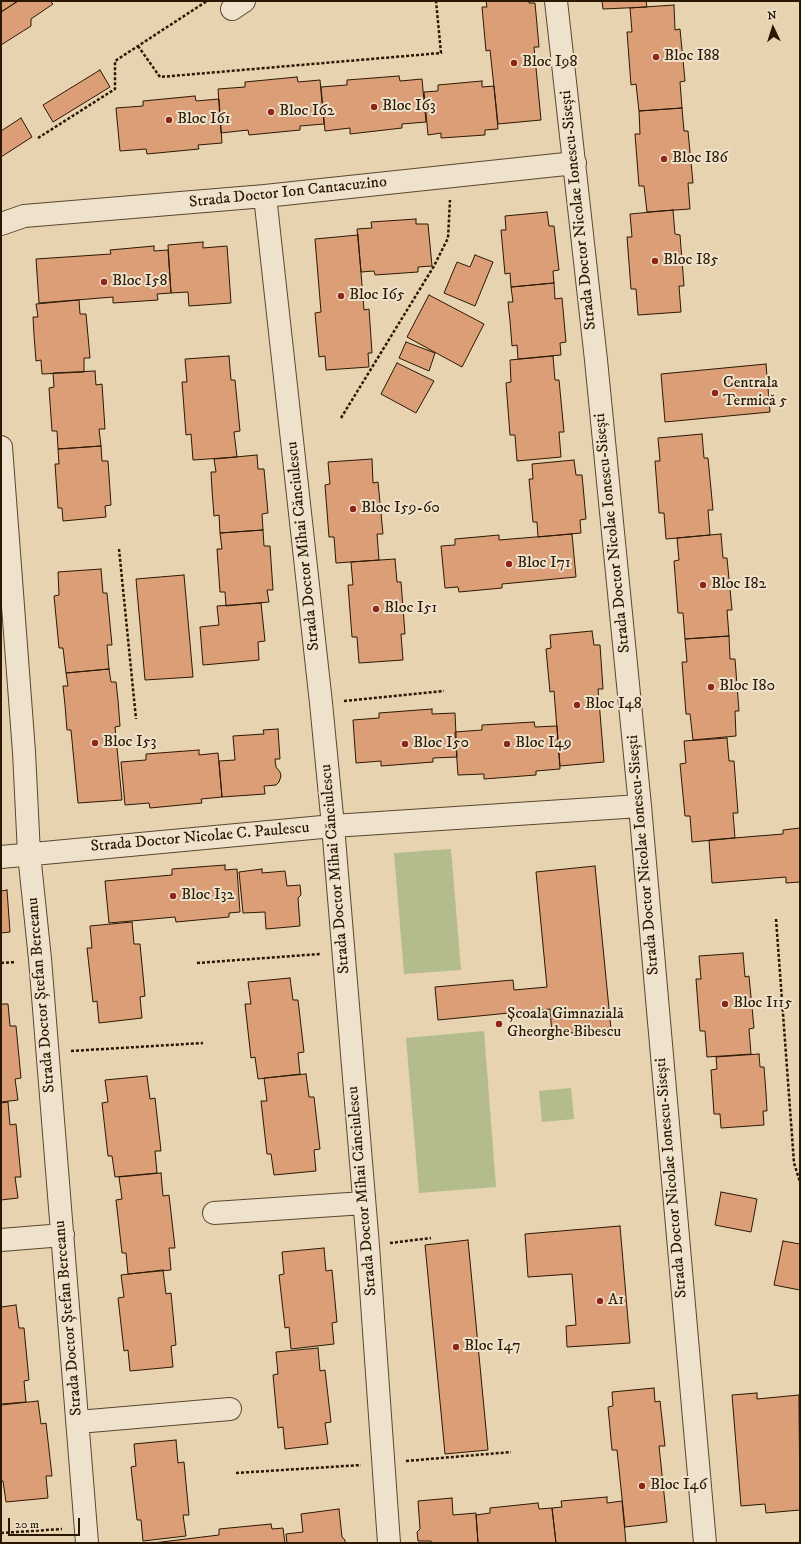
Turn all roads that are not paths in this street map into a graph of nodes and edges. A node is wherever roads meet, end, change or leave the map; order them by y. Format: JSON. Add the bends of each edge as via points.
{"nodes":[{"id":1,"x":556,"y":1,"type":"edge"},
{"id":2,"x":575,"y":163,"type":"junction"},
{"id":3,"x":265,"y":196,"type":"junction"},
{"id":4,"x":1,"y":224,"type":"edge"},
{"id":5,"x":1,"y":447,"type":"edge"},
{"id":6,"x":640,"y":806,"type":"junction"},
{"id":7,"x":333,"y":826,"type":"junction"},
{"id":8,"x":30,"y":854,"type":"junction"},
{"id":9,"x":1,"y":857,"type":"edge"},
{"id":10,"x":364,"y":1203,"type":"junction"},
{"id":11,"x":214,"y":1213,"type":"dead end"},
{"id":12,"x":63,"y":1235,"type":"junction"},
{"id":13,"x":1,"y":1240,"type":"edge"},
{"id":14,"x":230,"y":1409,"type":"dead end"},
{"id":15,"x":78,"y":1422,"type":"junction"},
{"id":16,"x":87,"y":1535,"type":"edge"},
{"id":17,"x":389,"y":1543,"type":"edge"},
{"id":18,"x":705,"y":1543,"type":"edge"}],
"edges":[{"from":1,"to":2,"type":"street","name":"Strada Doctor Nicolae Ionescu-Sisești"},
{"from":2,"to":3,"type":"street","name":"Strada Doctor Ion Cantacuzino"},
{"from":2,"to":6,"type":"street","name":"Strada Doctor Nicolae Ionescu-Sisești"},
{"from":3,"to":4,"type":"street","name":"Strada Doctor Ion Cantacuzino","via":[[24,216]]},
{"from":3,"to":7,"type":"street","name":"Strada Doctor Mihai Cănciulescu"},
{"from":5,"to":8,"type":"street","name":"Strada Doctor Ștefan Berceanu"},
{"from":6,"to":7,"type":"street","name":"Strada Doctor Nicolae C. Paulescu"},
{"from":6,"to":18,"type":"street","name":"Strada Doctor Nicolae Ionescu-Sisești"},
{"from":7,"to":8,"type":"street","name":"Strada Doctor Nicolae C. Paulescu"},
{"from":7,"to":10,"type":"street","name":"Strada Doctor Mihai Cănciulescu"},
{"from":8,"to":9,"type":"street","name":"Strada Doctor Nicolae C. Paulescu"},
{"from":8,"to":12,"type":"street","name":"Strada Doctor Ștefan Berceanu"},
{"from":10,"to":11,"type":"street"},
{"from":10,"to":17,"type":"street","name":"Strada Doctor Mihai Cănciulescu"},
{"from":12,"to":13,"type":"street"},
{"from":12,"to":15,"type":"street","name":"Strada Doctor Ștefan Berceanu"},
{"from":14,"to":15,"type":"street"},
{"from":15,"to":16,"type":"street","name":"Strada Doctor Ștefan Berceanu"}]}
